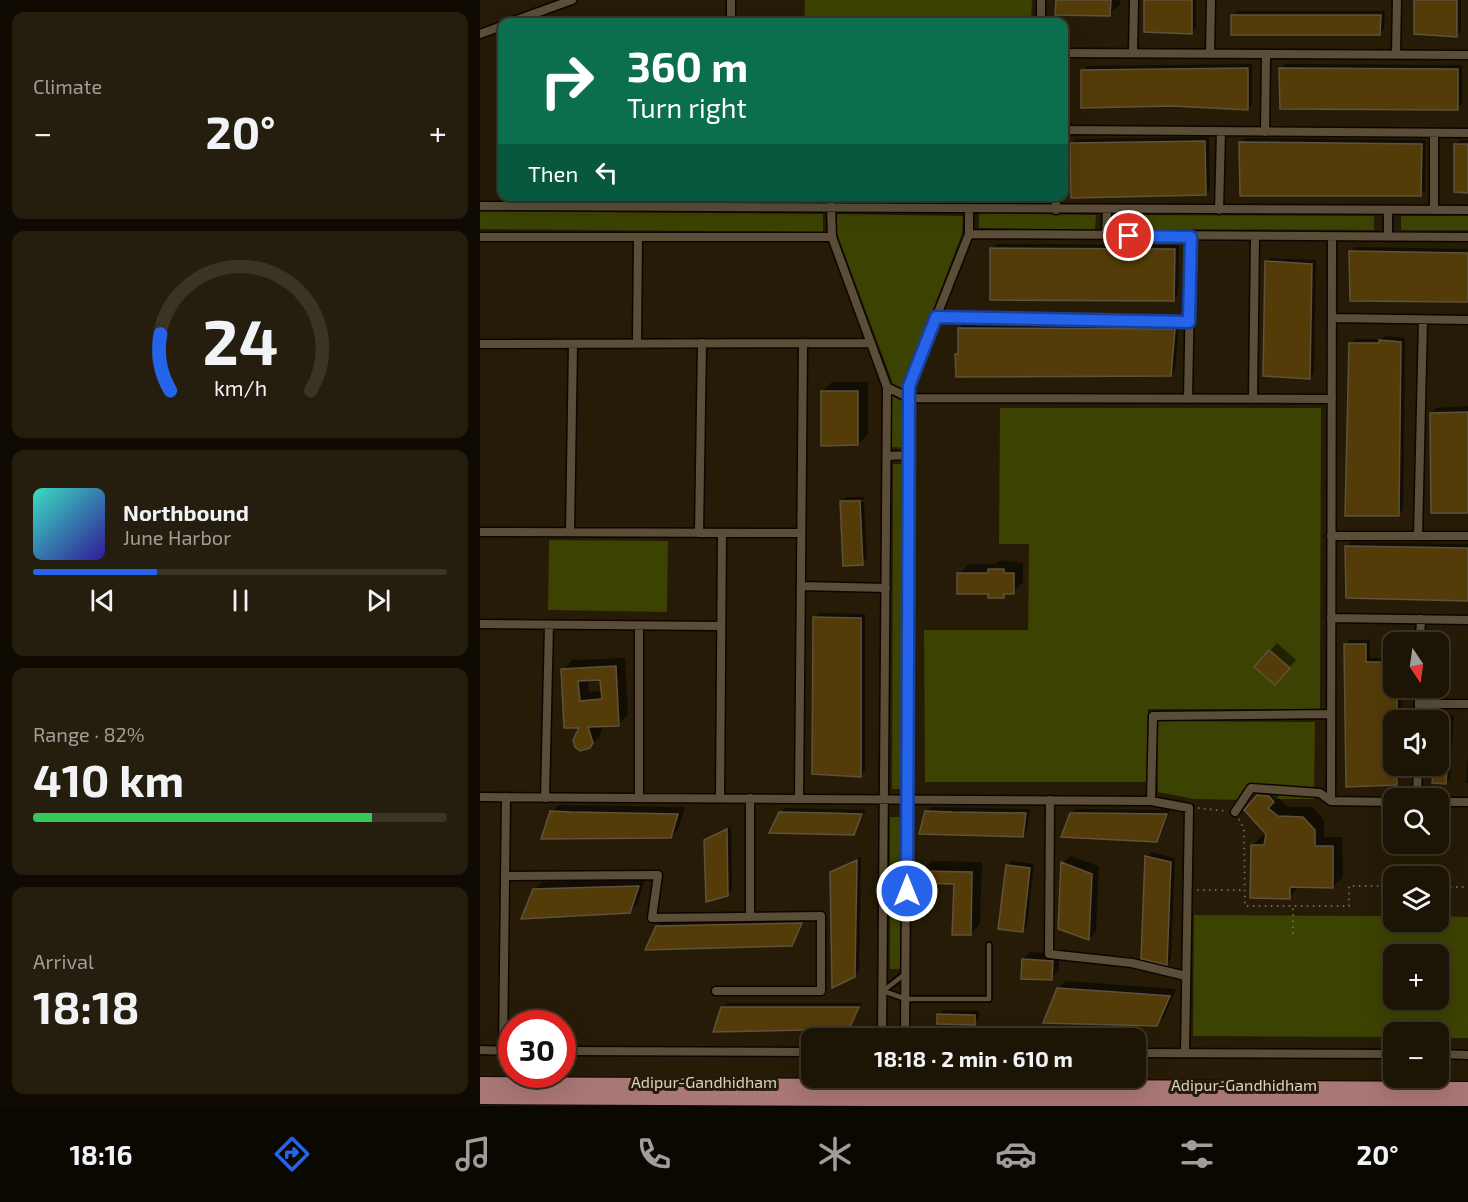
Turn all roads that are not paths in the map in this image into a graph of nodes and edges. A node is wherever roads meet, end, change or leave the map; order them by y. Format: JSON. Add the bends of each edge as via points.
{"nodes":[{"id":1,"x":572,"y":0,"type":"edge"},
{"id":2,"x":732,"y":0,"type":"edge"},
{"id":3,"x":1041,"y":0,"type":"edge"},
{"id":4,"x":1134,"y":0,"type":"edge"},
{"id":5,"x":1211,"y":0,"type":"edge"},
{"id":6,"x":1397,"y":0,"type":"edge"},
{"id":7,"x":522,"y":18,"type":"edge"},
{"id":8,"x":731,"y":18,"type":"edge"},
{"id":9,"x":1041,"y":18,"type":"edge"},
{"id":10,"x":498,"y":27,"type":"edge"},
{"id":11,"x":480,"y":34,"type":"edge"},
{"id":12,"x":1068,"y":53,"type":"edge"},
{"id":13,"x":1133,"y":53,"type":"junction"},
{"id":14,"x":1210,"y":54,"type":"junction"},
{"id":15,"x":1266,"y":54,"type":"junction"},
{"id":16,"x":1396,"y":54,"type":"junction"},
{"id":17,"x":1468,"y":55,"type":"edge"},
{"id":18,"x":1068,"y":130,"type":"edge"},
{"id":19,"x":1221,"y":132,"type":"junction"},
{"id":20,"x":1265,"y":132,"type":"junction"},
{"id":21,"x":1434,"y":133,"type":"junction"},
{"id":22,"x":1468,"y":133,"type":"edge"},
{"id":23,"x":730,"y":201,"type":"edge"},
{"id":24,"x":1056,"y":201,"type":"edge"},
{"id":25,"x":480,"y":206,"type":"edge"},
{"id":26,"x":730,"y":207,"type":"junction"},
{"id":27,"x":831,"y":207,"type":"junction"},
{"id":28,"x":969,"y":210,"type":"junction"},
{"id":29,"x":1056,"y":210,"type":"junction"},
{"id":30,"x":1107,"y":210,"type":"junction"},
{"id":31,"x":1219,"y":210,"type":"junction"},
{"id":32,"x":1388,"y":210,"type":"junction"},
{"id":33,"x":1434,"y":210,"type":"junction"},
{"id":34,"x":1468,"y":210,"type":"edge"},
{"id":35,"x":969,"y":234,"type":"junction"},
{"id":36,"x":1106,"y":236,"type":"junction"},
{"id":37,"x":480,"y":237,"type":"edge"},
{"id":38,"x":638,"y":237,"type":"junction"},
{"id":39,"x":832,"y":237,"type":"junction"},
{"id":40,"x":1191,"y":237,"type":"junction"},
{"id":41,"x":1255,"y":237,"type":"junction"},
{"id":42,"x":1332,"y":237,"type":"junction"},
{"id":43,"x":1388,"y":237,"type":"junction"},
{"id":44,"x":1468,"y":237,"type":"edge"},
{"id":45,"x":936,"y":317,"type":"junction"},
{"id":46,"x":1332,"y":318,"type":"junction"},
{"id":47,"x":1423,"y":320,"type":"junction"},
{"id":48,"x":1468,"y":320,"type":"edge"},
{"id":49,"x":1189,"y":322,"type":"junction"},
{"id":50,"x":702,"y":343,"type":"junction"},
{"id":51,"x":803,"y":343,"type":"junction"},
{"id":52,"x":871,"y":343,"type":"junction"},
{"id":53,"x":480,"y":344,"type":"edge"},
{"id":54,"x":573,"y":344,"type":"junction"},
{"id":55,"x":637,"y":344,"type":"junction"},
{"id":56,"x":888,"y":387,"type":"junction"},
{"id":57,"x":909,"y":398,"type":"junction"},
{"id":58,"x":1188,"y":399,"type":"junction"},
{"id":59,"x":1253,"y":399,"type":"junction"},
{"id":60,"x":1332,"y":399,"type":"junction"},
{"id":61,"x":909,"y":455,"type":"junction"},
{"id":62,"x":887,"y":456,"type":"junction"},
{"id":63,"x":480,"y":532,"type":"edge"},
{"id":64,"x":570,"y":532,"type":"junction"},
{"id":65,"x":699,"y":533,"type":"junction"},
{"id":66,"x":722,"y":533,"type":"junction"},
{"id":67,"x":801,"y":533,"type":"junction"},
{"id":68,"x":1331,"y":536,"type":"junction"},
{"id":69,"x":1418,"y":536,"type":"junction"},
{"id":70,"x":1468,"y":536,"type":"edge"},
{"id":71,"x":801,"y":586,"type":"junction"},
{"id":72,"x":886,"y":588,"type":"junction"},
{"id":73,"x":1331,"y":618,"type":"junction"},
{"id":74,"x":1420,"y":619,"type":"junction"},
{"id":75,"x":1468,"y":620,"type":"edge"},
{"id":76,"x":480,"y":624,"type":"edge"},
{"id":77,"x":549,"y":625,"type":"junction"},
{"id":78,"x":639,"y":626,"type":"junction"},
{"id":79,"x":721,"y":626,"type":"junction"},
{"id":80,"x":1420,"y":632,"type":"edge"},
{"id":81,"x":1419,"y":698,"type":"edge"},
{"id":82,"x":1419,"y":704,"type":"junction"},
{"id":83,"x":1468,"y":704,"type":"edge"},
{"id":84,"x":1419,"y":710,"type":"edge"},
{"id":85,"x":1331,"y":714,"type":"junction"},
{"id":86,"x":480,"y":797,"type":"edge"},
{"id":87,"x":506,"y":797,"type":"junction"},
{"id":88,"x":545,"y":798,"type":"junction"},
{"id":89,"x":639,"y":798,"type":"junction"},
{"id":90,"x":720,"y":798,"type":"junction"},
{"id":91,"x":750,"y":798,"type":"junction"},
{"id":92,"x":799,"y":799,"type":"junction"},
{"id":93,"x":884,"y":799,"type":"junction"},
{"id":94,"x":907,"y":799,"type":"junction"},
{"id":95,"x":1050,"y":800,"type":"junction"},
{"id":96,"x":1151,"y":801,"type":"junction"},
{"id":97,"x":1331,"y":801,"type":"junction"},
{"id":98,"x":1383,"y":802,"type":"edge"},
{"id":99,"x":1449,"y":802,"type":"edge"},
{"id":100,"x":1468,"y":802,"type":"edge"},
{"id":101,"x":1235,"y":812,"type":"road end"},
{"id":102,"x":505,"y":876,"type":"junction"},
{"id":103,"x":750,"y":917,"type":"junction"},
{"id":104,"x":989,"y":945,"type":"dead end"},
{"id":105,"x":906,"y":974,"type":"junction"},
{"id":106,"x":1186,"y":976,"type":"junction"},
{"id":107,"x":883,"y":990,"type":"junction"},
{"id":108,"x":716,"y":991,"type":"dead end"},
{"id":109,"x":906,"y":999,"type":"junction"},
{"id":110,"x":507,"y":1010,"type":"edge"},
{"id":111,"x":882,"y":1028,"type":"edge"},
{"id":112,"x":905,"y":1028,"type":"edge"},
{"id":113,"x":480,"y":1050,"type":"edge"},
{"id":114,"x":498,"y":1051,"type":"edge"},
{"id":115,"x":576,"y":1051,"type":"edge"},
{"id":116,"x":801,"y":1052,"type":"edge"},
{"id":117,"x":1146,"y":1053,"type":"edge"},
{"id":118,"x":1185,"y":1053,"type":"junction"},
{"id":119,"x":1383,"y":1054,"type":"edge"},
{"id":120,"x":1449,"y":1054,"type":"edge"},
{"id":121,"x":1468,"y":1054,"type":"edge"},
{"id":122,"x":480,"y":1084,"type":"edge"},
{"id":123,"x":801,"y":1086,"type":"edge"},
{"id":124,"x":864,"y":1088,"type":"edge"},
{"id":125,"x":905,"y":1088,"type":"edge"},
{"id":126,"x":1468,"y":1089,"type":"edge"},
{"id":127,"x":480,"y":1097,"type":"edge"},
{"id":128,"x":935,"y":1097,"type":"edge"},
{"id":129,"x":616,"y":1102,"type":"edge"},
{"id":130,"x":1468,"y":1102,"type":"edge"},
{"id":131,"x":1269,"y":1104,"type":"edge"}],
"edges":[{"from":1,"to":7,"type":"street"},
{"from":2,"to":8,"type":"street"},
{"from":3,"to":9,"type":"street"},
{"from":4,"to":13,"type":"street"},
{"from":5,"to":14,"type":"street"},
{"from":6,"to":16,"type":"street"},
{"from":10,"to":11,"type":"street"},
{"from":12,"to":13,"type":"street"},
{"from":13,"to":14,"type":"street"},
{"from":14,"to":15,"type":"street"},
{"from":15,"to":16,"type":"street"},
{"from":15,"to":20,"type":"street"},
{"from":16,"to":17,"type":"street"},
{"from":18,"to":19,"type":"street"},
{"from":19,"to":20,"type":"street"},
{"from":19,"to":31,"type":"street"},
{"from":20,"to":21,"type":"street"},
{"from":21,"to":22,"type":"street"},
{"from":21,"to":33,"type":"street"},
{"from":23,"to":26,"type":"street"},
{"from":24,"to":29,"type":"street"},
{"from":25,"to":26,"type":"street"},
{"from":26,"to":27,"type":"street"},
{"from":27,"to":28,"type":"street"},
{"from":27,"to":39,"type":"street"},
{"from":28,"to":29,"type":"street"},
{"from":28,"to":35,"type":"street"},
{"from":29,"to":30,"type":"street"},
{"from":30,"to":31,"type":"street"},
{"from":30,"to":36,"type":"street"},
{"from":31,"to":32,"type":"street"},
{"from":32,"to":33,"type":"street"},
{"from":32,"to":43,"type":"street"},
{"from":33,"to":34,"type":"street"},
{"from":35,"to":36,"type":"street"},
{"from":35,"to":45,"type":"street"},
{"from":36,"to":40,"type":"street"},
{"from":37,"to":38,"type":"street"},
{"from":38,"to":39,"type":"street"},
{"from":38,"to":55,"type":"street"},
{"from":39,"to":52,"type":"street"},
{"from":40,"to":41,"type":"street"},
{"from":40,"to":49,"type":"street"},
{"from":41,"to":42,"type":"street"},
{"from":41,"to":59,"type":"street"},
{"from":42,"to":43,"type":"street"},
{"from":42,"to":46,"type":"street"},
{"from":43,"to":44,"type":"street"},
{"from":45,"to":49,"type":"street"},
{"from":45,"to":57,"type":"street","via":[[909,386]]},
{"from":46,"to":47,"type":"street"},
{"from":46,"to":60,"type":"street"},
{"from":47,"to":48,"type":"street"},
{"from":47,"to":69,"type":"street"},
{"from":49,"to":58,"type":"street"},
{"from":50,"to":51,"type":"street"},
{"from":50,"to":55,"type":"street"},
{"from":50,"to":65,"type":"street"},
{"from":51,"to":52,"type":"street"},
{"from":51,"to":67,"type":"street"},
{"from":52,"to":56,"type":"street"},
{"from":53,"to":54,"type":"street"},
{"from":54,"to":55,"type":"street"},
{"from":54,"to":64,"type":"street"},
{"from":56,"to":57,"type":"street"},
{"from":56,"to":62,"type":"street"},
{"from":57,"to":58,"type":"street"},
{"from":57,"to":61,"type":"street"},
{"from":58,"to":59,"type":"street"},
{"from":59,"to":60,"type":"street"},
{"from":60,"to":68,"type":"street"},
{"from":61,"to":62,"type":"street"},
{"from":61,"to":94,"type":"street"},
{"from":62,"to":72,"type":"street"},
{"from":63,"to":64,"type":"street"},
{"from":64,"to":65,"type":"street"},
{"from":65,"to":66,"type":"street"},
{"from":66,"to":67,"type":"street"},
{"from":66,"to":79,"type":"street"},
{"from":67,"to":71,"type":"street"},
{"from":68,"to":69,"type":"street"},
{"from":68,"to":73,"type":"street"},
{"from":69,"to":70,"type":"street"},
{"from":71,"to":72,"type":"street"},
{"from":71,"to":92,"type":"street"},
{"from":72,"to":93,"type":"street"},
{"from":73,"to":74,"type":"street"},
{"from":73,"to":85,"type":"street"},
{"from":74,"to":75,"type":"street"},
{"from":74,"to":80,"type":"street"},
{"from":76,"to":77,"type":"street"},
{"from":77,"to":78,"type":"street"},
{"from":77,"to":88,"type":"street"},
{"from":78,"to":79,"type":"street"},
{"from":78,"to":89,"type":"street"},
{"from":79,"to":90,"type":"street"},
{"from":81,"to":82,"type":"street"},
{"from":82,"to":83,"type":"street"},
{"from":82,"to":84,"type":"street"},
{"from":85,"to":96,"type":"street","via":[[1153,716]]},
{"from":85,"to":97,"type":"street"},
{"from":86,"to":87,"type":"street"},
{"from":87,"to":88,"type":"street"},
{"from":87,"to":102,"type":"street"},
{"from":88,"to":89,"type":"street"},
{"from":89,"to":90,"type":"street"},
{"from":90,"to":91,"type":"street"},
{"from":91,"to":92,"type":"street"},
{"from":91,"to":103,"type":"street"},
{"from":92,"to":93,"type":"street"},
{"from":93,"to":94,"type":"street"},
{"from":93,"to":107,"type":"street"},
{"from":94,"to":95,"type":"street"},
{"from":94,"to":105,"type":"street"},
{"from":95,"to":96,"type":"street"},
{"from":95,"to":106,"type":"street","via":[[1049,954],[1132,963]]},
{"from":96,"to":106,"type":"street","via":[[1190,807]]},
{"from":97,"to":98,"type":"street"},
{"from":97,"to":101,"type":"street","via":[[1320,793],[1251,788]]},
{"from":99,"to":100,"type":"street"},
{"from":102,"to":103,"type":"street","via":[[658,875],[652,918]]},
{"from":102,"to":110,"type":"street"},
{"from":103,"to":108,"type":"street","via":[[821,916],[821,992]]},
{"from":104,"to":109,"type":"lane","via":[[988,999]]},
{"from":105,"to":107,"type":"lane"},
{"from":105,"to":109,"type":"street"},
{"from":106,"to":118,"type":"street"},
{"from":107,"to":109,"type":"lane"},
{"from":107,"to":111,"type":"street"},
{"from":109,"to":112,"type":"street"},
{"from":113,"to":114,"type":"street"},
{"from":115,"to":116,"type":"street"},
{"from":117,"to":118,"type":"street"},
{"from":118,"to":119,"type":"street"},
{"from":120,"to":121,"type":"street"},
{"from":122,"to":123,"type":"main road"},
{"from":124,"to":129,"type":"main road","name":"Adipur-Gandhidham"},
{"from":125,"to":128,"type":"main road"},
{"from":126,"to":128,"type":"main road"},
{"from":127,"to":129,"type":"main road","name":"Adipur-Gandhidham"},
{"from":128,"to":131,"type":"main road","name":"Adipur-Gandhidham"},
{"from":130,"to":131,"type":"main road","name":"Adipur-Gandhidham"}]}
